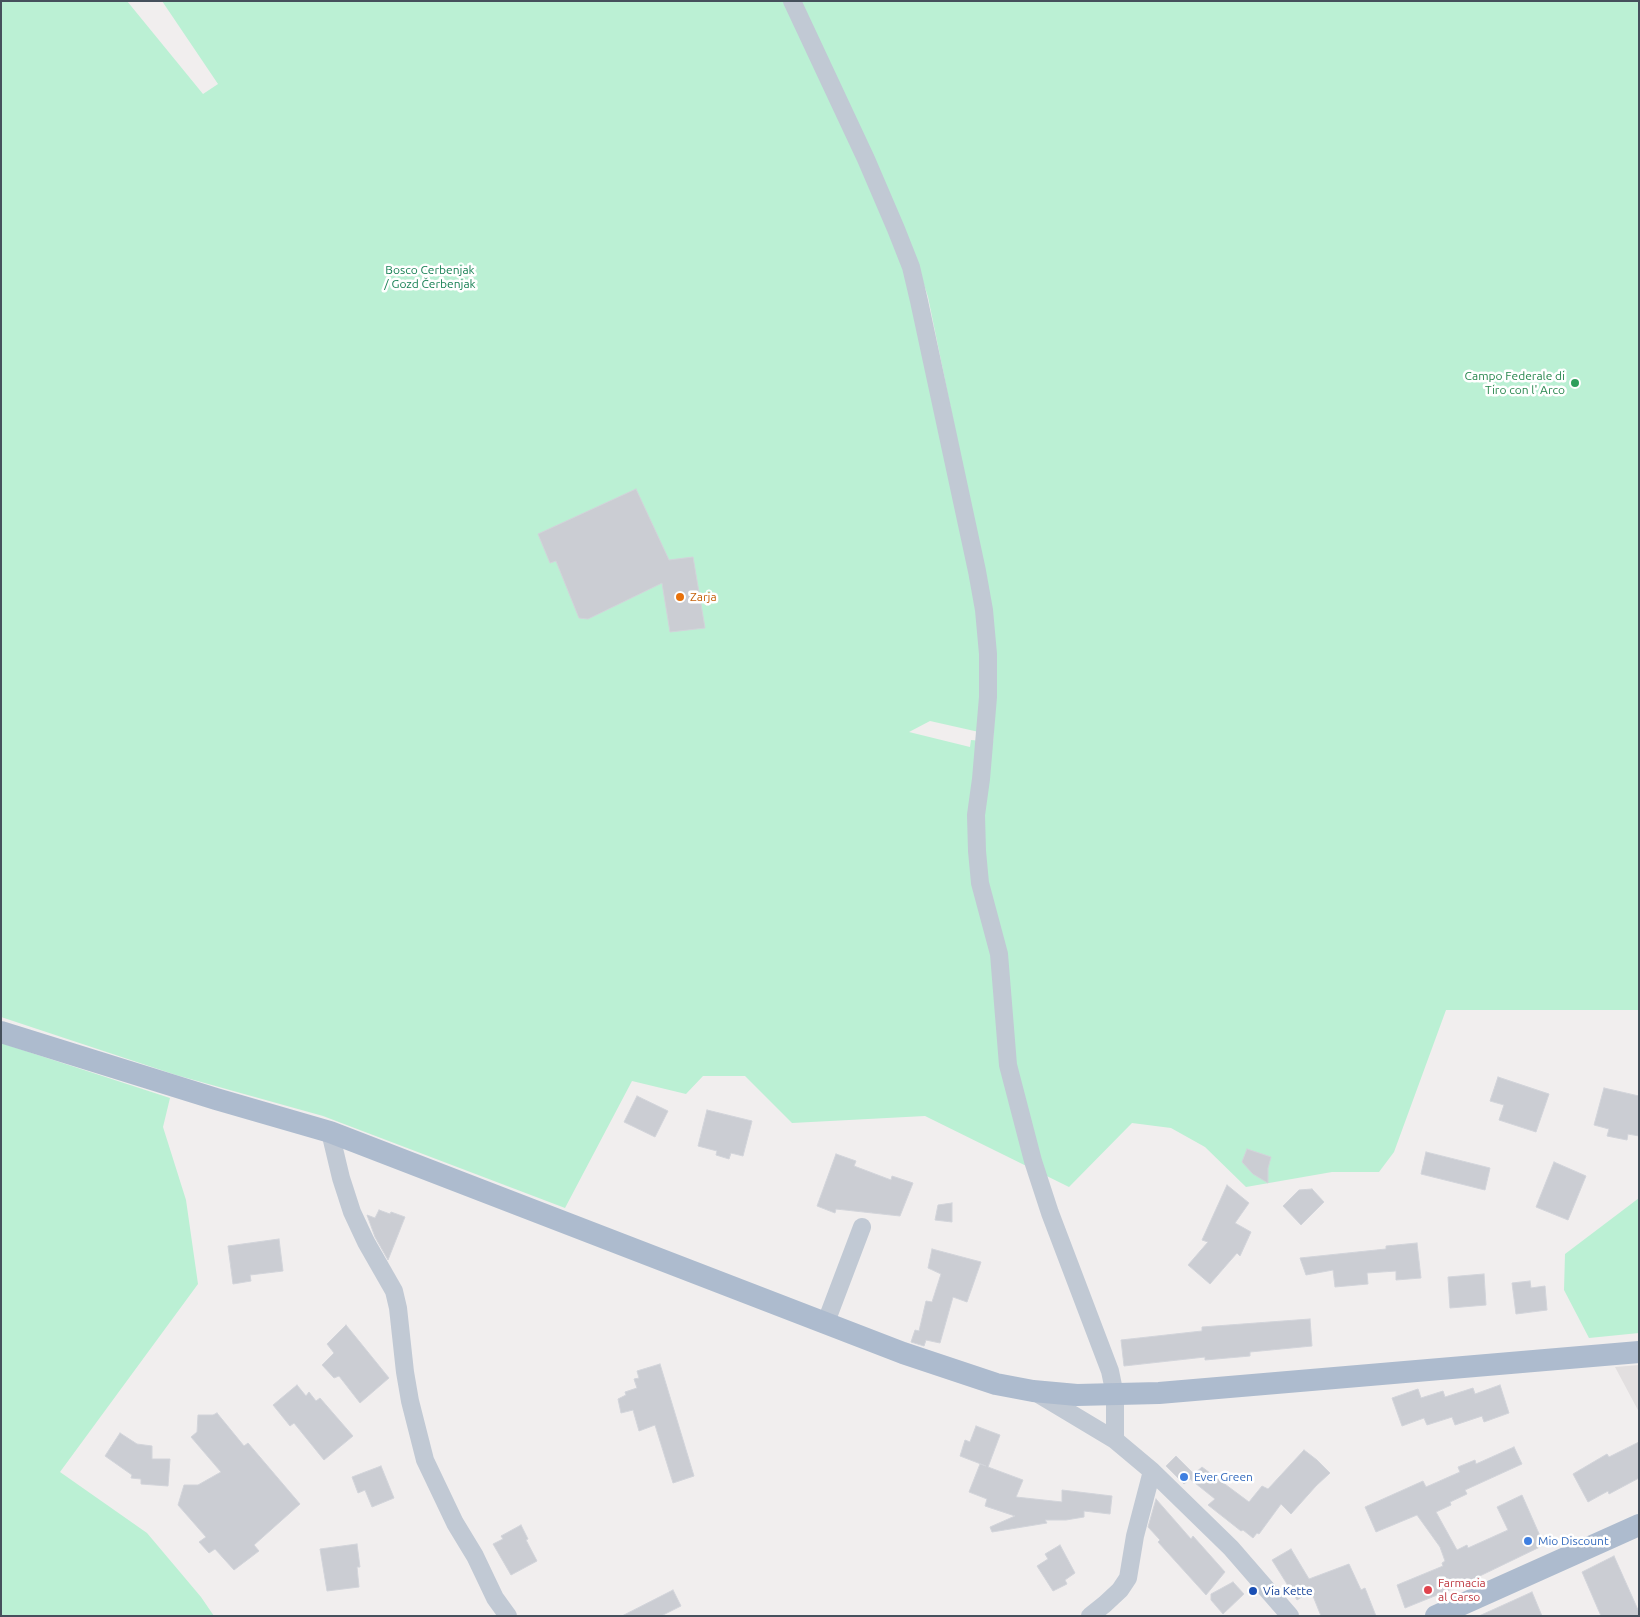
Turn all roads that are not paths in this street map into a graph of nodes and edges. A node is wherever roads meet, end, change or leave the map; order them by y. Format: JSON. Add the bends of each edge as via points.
{"nodes":[{"id":1,"x":792,"y":1,"type":"edge"},
{"id":2,"x":1,"y":1032,"type":"edge"},
{"id":3,"x":330,"y":1132,"type":"junction"},
{"id":4,"x":862,"y":1227,"type":"dead end"},
{"id":5,"x":826,"y":1322,"type":"junction"},
{"id":6,"x":1639,"y":1352,"type":"edge"},
{"id":7,"x":1033,"y":1391,"type":"junction"},
{"id":8,"x":1114,"y":1395,"type":"junction"},
{"id":9,"x":1115,"y":1440,"type":"junction"},
{"id":10,"x":1152,"y":1472,"type":"junction"},
{"id":11,"x":1639,"y":1525,"type":"edge"},
{"id":12,"x":508,"y":1616,"type":"edge"},
{"id":13,"x":1090,"y":1616,"type":"edge"},
{"id":14,"x":1290,"y":1616,"type":"edge"},
{"id":15,"x":1436,"y":1616,"type":"edge"}],
"edges":[{"from":1,"to":8,"type":"street","via":[[870,168],[911,267],[984,610],[988,697],[976,816],[980,883],[998,954],[1008,1065],[1033,1161],[1110,1371]]},
{"from":2,"to":3,"type":"main road","via":[[216,1100]]},
{"from":3,"to":5,"type":"main road"},
{"from":3,"to":12,"type":"street","via":[[352,1212],[394,1291],[408,1391],[425,1460],[455,1523]]},
{"from":4,"to":5,"type":"street"},
{"from":5,"to":7,"type":"main road","via":[[942,1367],[996,1384]]},
{"from":6,"to":8,"type":"main road"},
{"from":7,"to":8,"type":"main road"},
{"from":7,"to":9,"type":"street"},
{"from":8,"to":9,"type":"street"},
{"from":9,"to":10,"type":"street"},
{"from":10,"to":13,"type":"street","via":[[1128,1578],[1120,1590]]},
{"from":10,"to":14,"type":"street","via":[[1231,1548]]},
{"from":11,"to":15,"type":"main road"}]}
